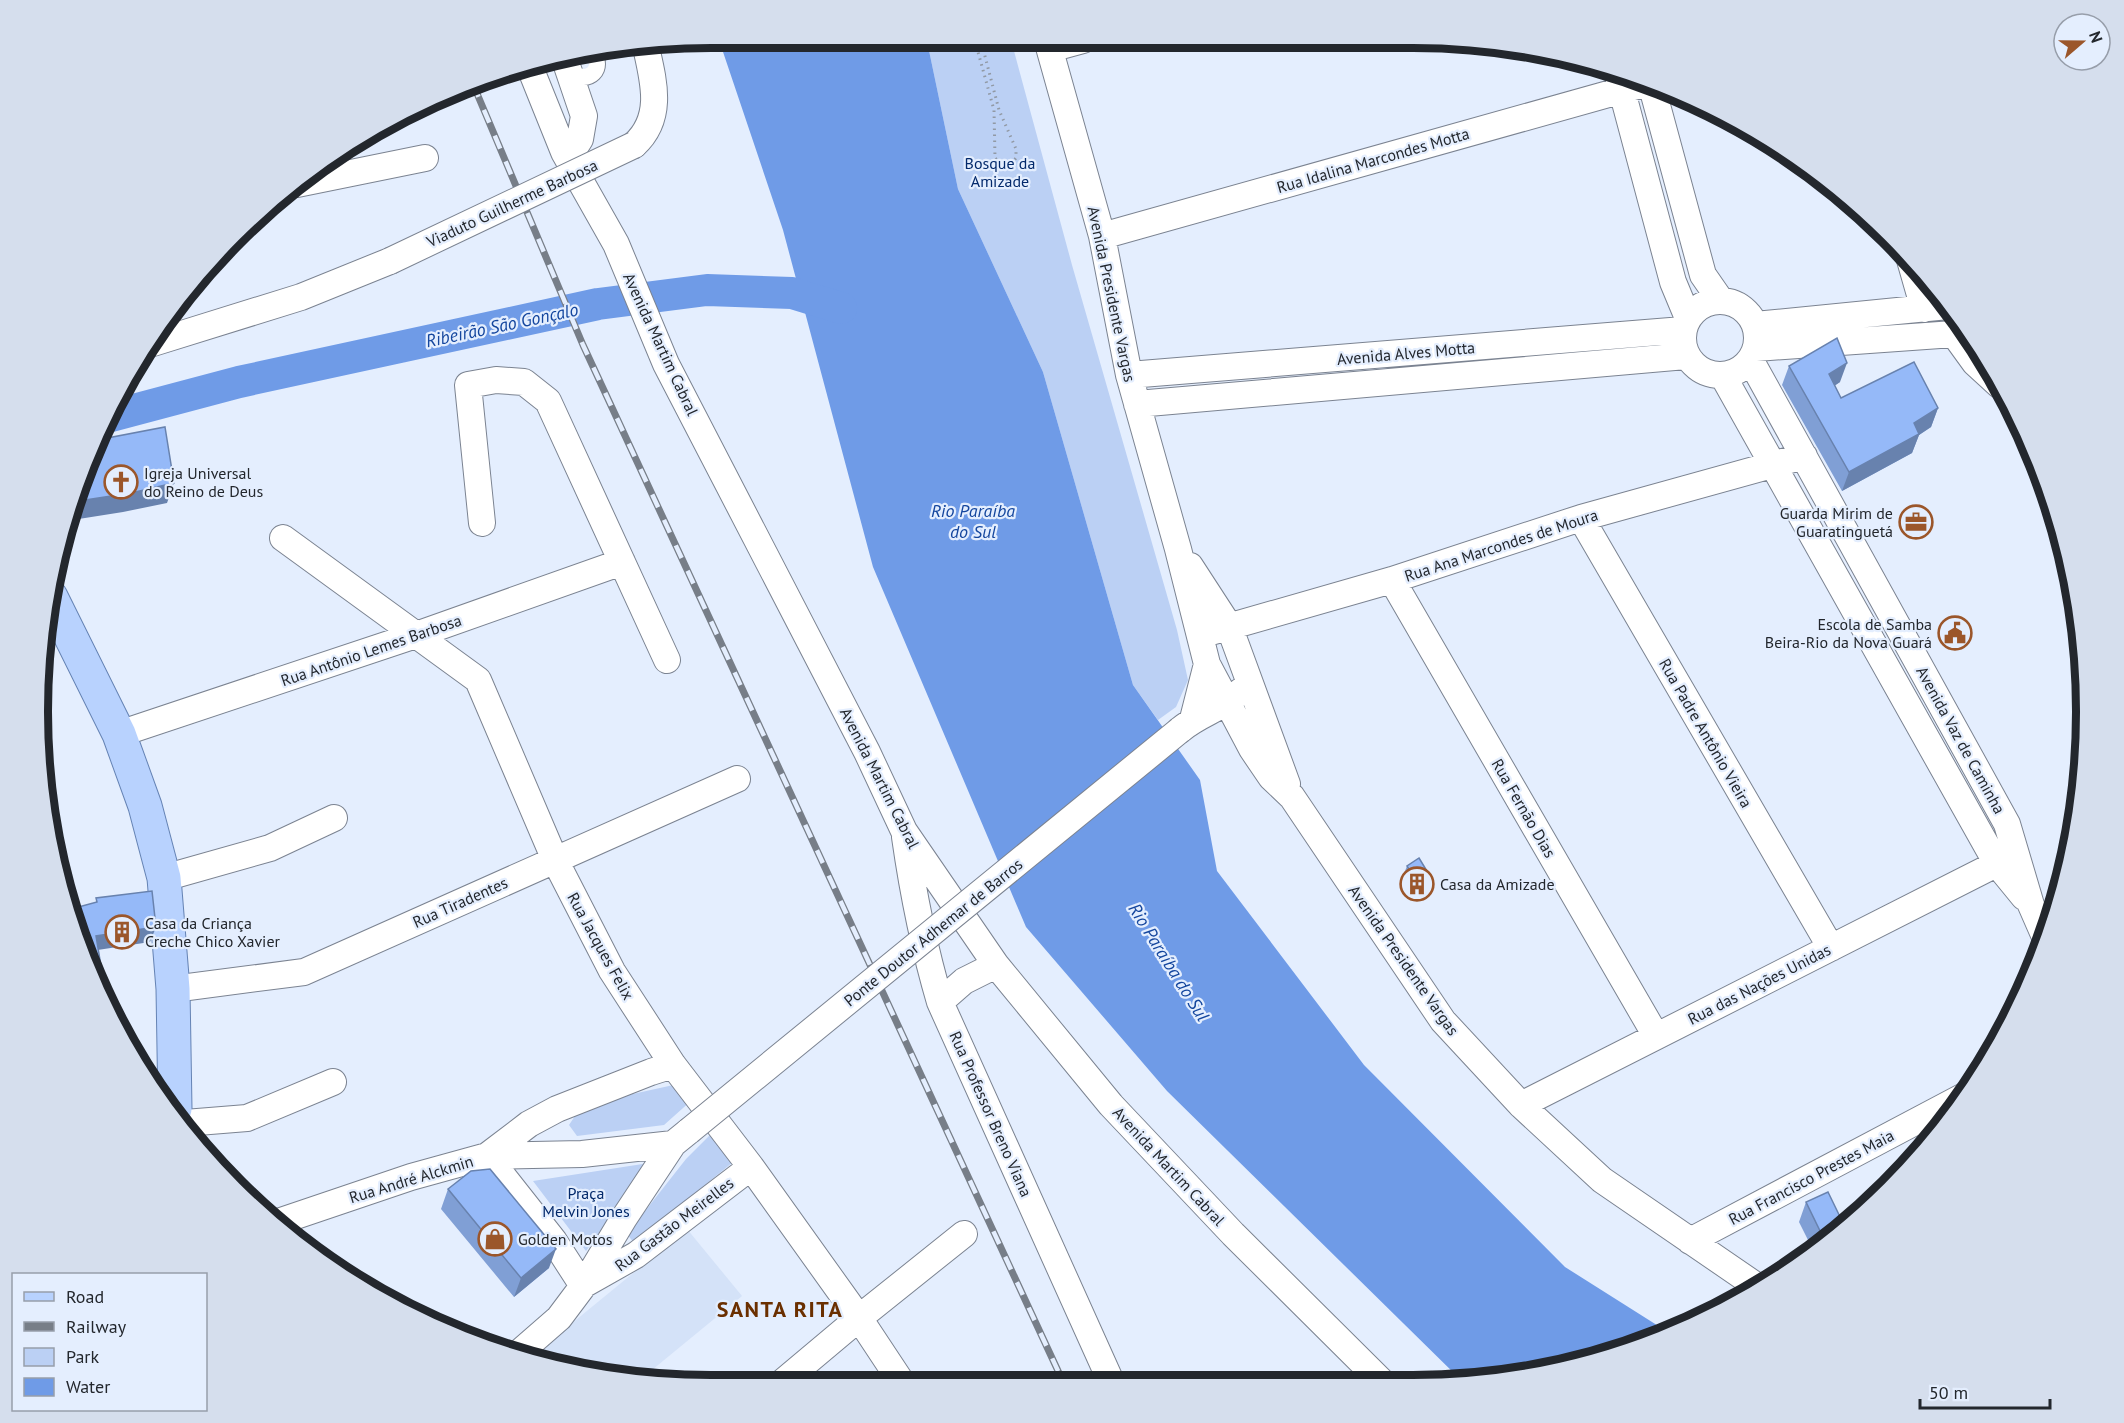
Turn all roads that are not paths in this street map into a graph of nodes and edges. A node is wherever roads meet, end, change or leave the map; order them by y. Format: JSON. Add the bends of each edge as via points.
{"nodes":[{"id":1,"x":1049,"y":48,"type":"edge"},
{"id":2,"x":647,"y":51,"type":"edge"},
{"id":3,"x":581,"y":61,"type":"edge"},
{"id":4,"x":532,"y":73,"type":"edge"},
{"id":5,"x":1628,"y":84,"type":"edge"},
{"id":6,"x":1654,"y":94,"type":"edge"},
{"id":7,"x":425,"y":158,"type":"dead end"},
{"id":8,"x":568,"y":158,"type":"junction"},
{"id":9,"x":314,"y":180,"type":"edge"},
{"id":10,"x":1102,"y":236,"type":"junction"},
{"id":11,"x":1721,"y":301,"type":"junction"},
{"id":12,"x":1936,"y":308,"type":"edge"},
{"id":13,"x":1950,"y":323,"type":"edge"},
{"id":14,"x":1685,"y":324,"type":"junction"},
{"id":15,"x":173,"y":325,"type":"edge"},
{"id":16,"x":193,"y":329,"type":"junction"},
{"id":17,"x":162,"y":340,"type":"edge"},
{"id":18,"x":1964,"y":343,"type":"edge"},
{"id":19,"x":1754,"y":345,"type":"junction"},
{"id":20,"x":1413,"y":352,"type":"junction"},
{"id":21,"x":1686,"y":356,"type":"junction"},
{"id":22,"x":1978,"y":366,"type":"edge"},
{"id":23,"x":1129,"y":375,"type":"junction"},
{"id":24,"x":1723,"y":376,"type":"junction"},
{"id":25,"x":1414,"y":380,"type":"junction"},
{"id":26,"x":1137,"y":404,"type":"junction"},
{"id":27,"x":1804,"y":456,"type":"junction"},
{"id":28,"x":1773,"y":465,"type":"junction"},
{"id":29,"x":1581,"y":518,"type":"junction"},
{"id":30,"x":482,"y":523,"type":"dead end"},
{"id":31,"x":283,"y":538,"type":"dead end"},
{"id":32,"x":1178,"y":549,"type":"junction"},
{"id":33,"x":622,"y":562,"type":"junction"},
{"id":34,"x":1392,"y":580,"type":"junction"},
{"id":35,"x":57,"y":608,"type":"edge"},
{"id":36,"x":1229,"y":626,"type":"junction"},
{"id":37,"x":416,"y":635,"type":"junction"},
{"id":38,"x":1200,"y":636,"type":"junction"},
{"id":39,"x":667,"y":660,"type":"dead end"},
{"id":40,"x":1207,"y":664,"type":"junction"},
{"id":41,"x":1249,"y":682,"type":"junction"},
{"id":42,"x":1228,"y":703,"type":"junction"},
{"id":43,"x":1186,"y":725,"type":"junction"},
{"id":44,"x":119,"y":734,"type":"junction"},
{"id":45,"x":737,"y":779,"type":"dead end"},
{"id":46,"x":1292,"y":797,"type":"junction"},
{"id":47,"x":334,"y":818,"type":"dead end"},
{"id":48,"x":904,"y":831,"type":"junction"},
{"id":49,"x":2007,"y":859,"type":"junction"},
{"id":50,"x":555,"y":860,"type":"junction"},
{"id":51,"x":164,"y":878,"type":"junction"},
{"id":52,"x":2040,"y":926,"type":"edge"},
{"id":53,"x":1831,"y":948,"type":"junction"},
{"id":54,"x":996,"y":965,"type":"junction"},
{"id":55,"x":173,"y":989,"type":"junction"},
{"id":56,"x":940,"y":1002,"type":"junction"},
{"id":57,"x":1656,"y":1036,"type":"junction"},
{"id":58,"x":673,"y":1065,"type":"junction"},
{"id":59,"x":333,"y":1082,"type":"dead end"},
{"id":60,"x":175,"y":1101,"type":"edge"},
{"id":61,"x":1521,"y":1105,"type":"junction"},
{"id":62,"x":1946,"y":1106,"type":"edge"},
{"id":63,"x":191,"y":1123,"type":"edge"},
{"id":64,"x":681,"y":1137,"type":"junction"},
{"id":65,"x":487,"y":1156,"type":"junction"},
{"id":66,"x":751,"y":1167,"type":"junction"},
{"id":67,"x":285,"y":1219,"type":"edge"},
{"id":68,"x":964,"y":1234,"type":"dead end"},
{"id":69,"x":1690,"y":1241,"type":"junction"},
{"id":70,"x":1751,"y":1282,"type":"edge"},
{"id":71,"x":583,"y":1286,"type":"junction"},
{"id":72,"x":859,"y":1318,"type":"junction"},
{"id":73,"x":525,"y":1348,"type":"edge"},
{"id":74,"x":791,"y":1375,"type":"edge"},
{"id":75,"x":897,"y":1375,"type":"edge"},
{"id":76,"x":1108,"y":1375,"type":"edge"},
{"id":77,"x":1371,"y":1375,"type":"edge"}],
"edges":[{"from":1,"to":10,"type":"street","name":"Avenida Presidente Vargas"},
{"from":2,"to":16,"type":"street","name":"Viaduto Guilherme Barbosa","bridge":true,"via":[[654,104],[651,122],[634,145],[390,261],[301,297]]},
{"from":3,"to":8,"type":"street","via":[[584,116],[580,139]]},
{"from":4,"to":8,"type":"street","name":"Avenida Martim Cabral"},
{"from":5,"to":10,"type":"street","name":"Rua Idalina Marcondes Motta"},
{"from":5,"to":14,"type":"street"},
{"from":6,"to":11,"type":"street","via":[[1703,275]]},
{"from":7,"to":9,"type":"street"},
{"from":8,"to":48,"type":"street","name":"Avenida Martim Cabral","via":[[616,244],[666,364]]},
{"from":10,"to":23,"type":"street","name":"Avenida Presidente Vargas"},
{"from":11,"to":14,"type":"street","via":[[1702,305]]},
{"from":11,"to":19,"type":"street","via":[[1735,304],[1748,314]]},
{"from":12,"to":19,"type":"street"},
{"from":13,"to":19,"type":"street"},
{"from":14,"to":20,"type":"street","name":"Avenida Alves Motta"},
{"from":14,"to":21,"type":"street","via":[[1682,345]]},
{"from":15,"to":16,"type":"street"},
{"from":16,"to":17,"type":"street","name":"Viaduto Guilherme Barbosa"},
{"from":18,"to":22,"type":"street"},
{"from":19,"to":24,"type":"street","via":[[1741,370]]},
{"from":19,"to":27,"type":"street","name":"Avenida Vaz de Caminha"},
{"from":20,"to":23,"type":"street","name":"Avenida Alves Motta"},
{"from":20,"to":25,"type":"street"},
{"from":21,"to":24,"type":"street","via":[[1709,375]]},
{"from":21,"to":25,"type":"street","name":"Avenida Alves Motta"},
{"from":23,"to":26,"type":"street","name":"Avenida Presidente Vargas"},
{"from":24,"to":28,"type":"street","name":"Avenida Vaz de Caminha"},
{"from":25,"to":26,"type":"street","name":"Avenida Alves Motta"},
{"from":26,"to":32,"type":"street","name":"Avenida Presidente Vargas"},
{"from":27,"to":28,"type":"street","name":"Rua Ana Marcondes de Moura"},
{"from":27,"to":49,"type":"street","name":"Avenida Vaz de Caminha","via":[[2007,824]]},
{"from":28,"to":29,"type":"street","name":"Rua Ana Marcondes de Moura"},
{"from":28,"to":49,"type":"street","name":"Avenida Vaz de Caminha"},
{"from":29,"to":34,"type":"street","name":"Rua Ana Marcondes de Moura"},
{"from":29,"to":53,"type":"street","name":"Rua Padre Antônio Vieira"},
{"from":30,"to":33,"type":"street","via":[[468,385],[496,380],[524,382],[548,401]]},
{"from":31,"to":37,"type":"street","name":"Rua Jacques Felix"},
{"from":32,"to":36,"type":"street","name":"Avenida Presidente Vargas"},
{"from":32,"to":38,"type":"street","name":"Avenida Presidente Vargas"},
{"from":33,"to":37,"type":"street","name":"Rua Antônio Lemes Barbosa"},
{"from":33,"to":39,"type":"street"},
{"from":34,"to":36,"type":"street","name":"Rua Ana Marcondes de Moura"},
{"from":34,"to":57,"type":"street","name":"Rua Fernão Dias"},
{"from":35,"to":44,"type":"main road"},
{"from":36,"to":38,"type":"street","name":"Rua Ana Marcondes de Moura"},
{"from":36,"to":41,"type":"street","name":"Avenida Presidente Vargas"},
{"from":37,"to":44,"type":"street","name":"Rua Antônio Lemes Barbosa"},
{"from":37,"to":50,"type":"street","name":"Rua Jacques Felix","via":[[478,680]]},
{"from":38,"to":40,"type":"street","name":"Avenida Presidente Vargas"},
{"from":40,"to":42,"type":"street","name":"Avenida Presidente Vargas"},
{"from":40,"to":43,"type":"street"},
{"from":41,"to":42,"type":"street"},
{"from":41,"to":46,"type":"street","name":"Avenida Presidente Vargas"},
{"from":42,"to":43,"type":"street","name":"Ponte Doutor Adhemar de Barros"},
{"from":42,"to":46,"type":"street","name":"Avenida Presidente Vargas","via":[[1271,777]]},
{"from":43,"to":64,"type":"street","name":"Ponte Doutor Adhemar de Barros","bridge":true},
{"from":44,"to":51,"type":"main road","via":[[145,806]]},
{"from":45,"to":50,"type":"street","name":"Rua Tiradentes"},
{"from":46,"to":61,"type":"street","name":"Avenida Presidente Vargas","via":[[1443,1021]]},
{"from":47,"to":51,"type":"street","via":[[270,848]]},
{"from":48,"to":54,"type":"street","name":"Avenida Martim Cabral"},
{"from":48,"to":56,"type":"street","name":"Rua Professor Breno Viana","via":[[927,960]]},
{"from":49,"to":52,"type":"street","name":"Avenida Vaz de Caminha"},
{"from":49,"to":53,"type":"street","name":"Rua das Nações Unidas"},
{"from":50,"to":55,"type":"street","name":"Rua Tiradentes","via":[[304,972]]},
{"from":50,"to":58,"type":"street","name":"Rua Jacques Felix","via":[[612,971]]},
{"from":51,"to":55,"type":"main road"},
{"from":53,"to":57,"type":"street","name":"Rua das Nações Unidas"},
{"from":54,"to":56,"type":"street","via":[[964,981]]},
{"from":54,"to":77,"type":"street","name":"Avenida Martim Cabral","via":[[1111,1105]]},
{"from":55,"to":60,"type":"main road"},
{"from":56,"to":76,"type":"street","name":"Rua Professor Breno Viana"},
{"from":57,"to":61,"type":"street","name":"Rua das Nações Unidas"},
{"from":58,"to":65,"type":"street","name":"Rua André Alckmin","via":[[557,1109],[529,1124]]},
{"from":58,"to":66,"type":"street","name":"Rua Jacques Felix"},
{"from":59,"to":63,"type":"street","via":[[247,1118]]},
{"from":61,"to":69,"type":"street","name":"Avenida Presidente Vargas","via":[[1602,1180]]},
{"from":62,"to":69,"type":"street","name":"Rua Francisco Prestes Maia"},
{"from":64,"to":65,"type":"street","via":[[582,1154]]},
{"from":64,"to":71,"type":"street","name":"Ponte Doutor Adhemar de Barros","via":[[624,1218]]},
{"from":65,"to":67,"type":"street","name":"Rua André Alckmin"},
{"from":65,"to":71,"type":"street"},
{"from":66,"to":71,"type":"street","name":"Rua Gastão Meirelles","via":[[636,1255]]},
{"from":66,"to":72,"type":"street","name":"Rua Jacques Felix"},
{"from":68,"to":72,"type":"street"},
{"from":69,"to":70,"type":"street","name":"Avenida Presidente Vargas"},
{"from":71,"to":73,"type":"street","name":"Rua Gastão Meirelles","via":[[559,1318]]},
{"from":72,"to":74,"type":"street"},
{"from":72,"to":75,"type":"street","name":"Rua Jacques Felix"}]}
